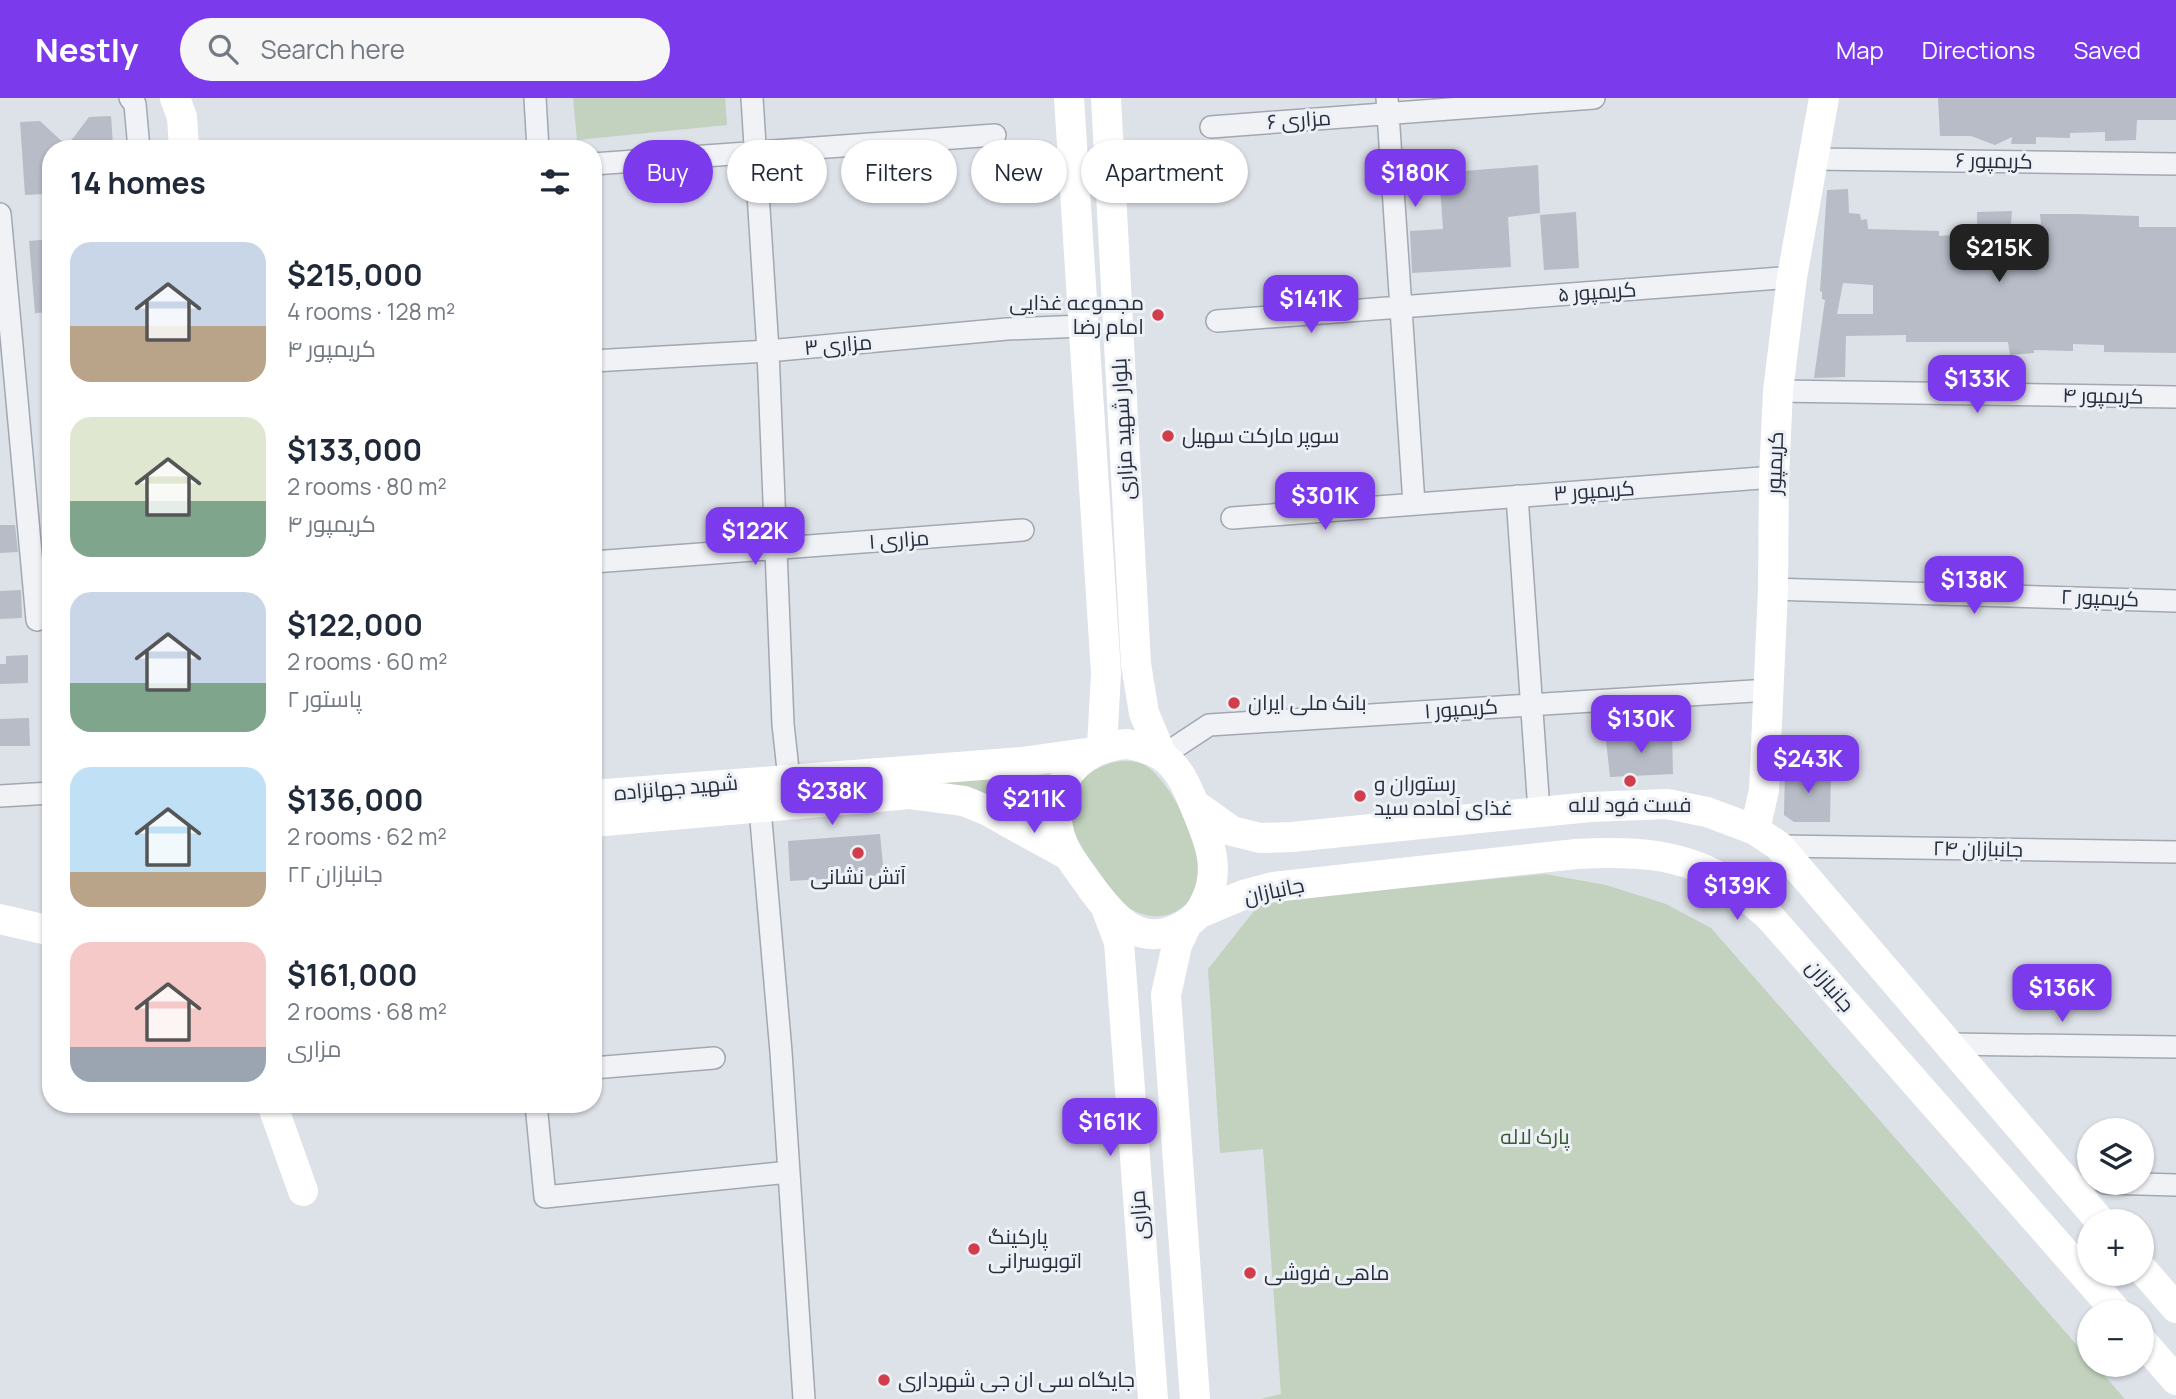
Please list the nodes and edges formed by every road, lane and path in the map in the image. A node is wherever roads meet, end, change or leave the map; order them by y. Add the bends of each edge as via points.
1 (130, 98) edge
2 (175, 98) edge
3 (535, 98) edge
4 (752, 98) edge
5 (1069, 98) edge
6 (1106, 98) edge
7 (1594, 98) edge
8 (1824, 98) edge
9 (1387, 106) edge
10 (1211, 127) dead end
11 (995, 135) dead end
12 (138, 140) edge
13 (183, 140) edge
14 (537, 140) edge
15 (755, 140) edge
16 (827, 147) edge
17 (727, 154) edge
18 (1813, 159) junction
19 (602, 163) edge
20 (2176, 164) edge
21 (759, 203) edge
22 (0, 214) edge
23 (1792, 277) junction
24 (1401, 307) junction
25 (1217, 321) dead end
26 (1083, 326) junction
27 (768, 351) junction
28 (602, 360) edge
29 (1778, 391) junction
30 (2176, 397) edge
31 (1774, 477) junction
32 (1517, 496) junction
33 (1414, 504) junction
34 (1232, 518) dead end
35 (1023, 530) dead end
36 (775, 549) junction
37 (602, 561) edge
38 (41, 564) edge
39 (1773, 589) junction
40 (2176, 601) edge
41 (37, 620) dead end
42 (1769, 690) junction
43 (1532, 705) junction
44 (1098, 749) junction
45 (1162, 756) junction
46 (790, 792) junction
47 (42, 794) edge
48 (602, 795) edge
49 (0, 796) edge
50 (1194, 804) junction
51 (760, 809) junction
52 (1539, 811) junction
53 (602, 821) edge
54 (1767, 838) junction
55 (2176, 852) edge
56 (1069, 856) junction
57 (1106, 907) junction
58 (0, 919) edge
59 (1193, 919) junction
60 (42, 929) edge
61 (0, 939) edge
62 (42, 947) edge
63 (1948, 1044) junction
64 (2176, 1046) edge
65 (714, 1058) dead end
66 (602, 1067) edge
67 (275, 1113) edge
68 (537, 1113) edge
69 (789, 1172) junction
70 (2077, 1181) edge
71 (2154, 1184) edge
72 (2176, 1185) edge
73 (303, 1191) dead end
74 (2154, 1283) edge
75 (2106, 1300) edge
76 (2176, 1308) edge
77 (2154, 1355) edge
78 (2176, 1380) edge
79 (804, 1399) edge
80 (1153, 1399) edge
81 (1195, 1399) edge

1 - 12 street via 135,104
2 - 13 main road
3 - 14 street
4 - 15 street
5 - 26 main road, بلوار شهید مزاری
6 - 45 main road, بلوار شهید مزاری via 1136,664 1144,713
7 - 9 street, مزاری ۶
8 - 18 main road, کریمپور
9 - 10 street, مزاری ۶
9 - 24 street
11 - 16 street
17 - 19 street
18 - 20 street, کریمپور ۶
18 - 23 main road, کریمپور
21 - 27 street
22 - 38 street
23 - 24 street, کریمپور ۵
23 - 29 main road, کریمپور
24 - 25 street, کریمپور ۵
24 - 33 street
26 - 27 street, مزاری ۳
26 - 44 main road, بلوار شهید مزاری via 1106,673
27 - 28 street, مزاری ۳
27 - 36 street
29 - 30 street, کریمپور ۴
29 - 31 main road, کریمپور
31 - 32 street, کریمپور ۳
31 - 39 main road, کریمپور
32 - 33 street, کریمپور ۳
32 - 43 street
33 - 34 street, کریمپور ۳
35 - 36 street, مزاری ۱
36 - 37 street, مزاری ۱
36 - 46 street
38 - 41 street
39 - 40 street, کریمپور ۲
39 - 42 main road, کریمپور
42 - 43 street, کریمپور ۱
42 - 54 main road, کریمپور via 1764,790
43 - 45 street, کریمپور ۱ via 1209,725
43 - 52 street
44 - 45 main road via 1127,744
44 - 46 main road, شهید جهانزاده
44 - 56 main road via 1064,779 1058,798 1060,835
45 - 50 main road via 1185,782
46 - 48 main road, شهید جهانزاده
46 - 51 main road, شهید جهانزاده
46 - 56 main road, شهید جهانزاده via 911,794 964,801
47 - 49 street
50 - 52 main road via 1232,831 1261,838
50 - 59 main road via 1212,848 1214,871 1212,887
51 - 53 main road, شهید جهانزاده
51 - 69 street
52 - 54 main road via 1667,804 1707,812
54 - 55 street, جانبازان ۲۴
54 - 63 main road
56 - 57 main road
57 - 59 main road via 1131,929 1150,934 1173,930
57 - 80 main road, مزاری via 1119,942
58 - 60 main road
59 - 75 main road, جانبازان via 1243,895 1273,887 1576,854 1658,855 1697,866 1731,884 1768,915
59 - 81 main road via 1177,945 1166,995
61 - 62 main road
63 - 64 street
63 - 70 main road
65 - 66 street
67 - 73 main road
68 - 69 street via 545,1197
69 - 79 street
71 - 72 street
74 - 76 main road
77 - 78 main road

